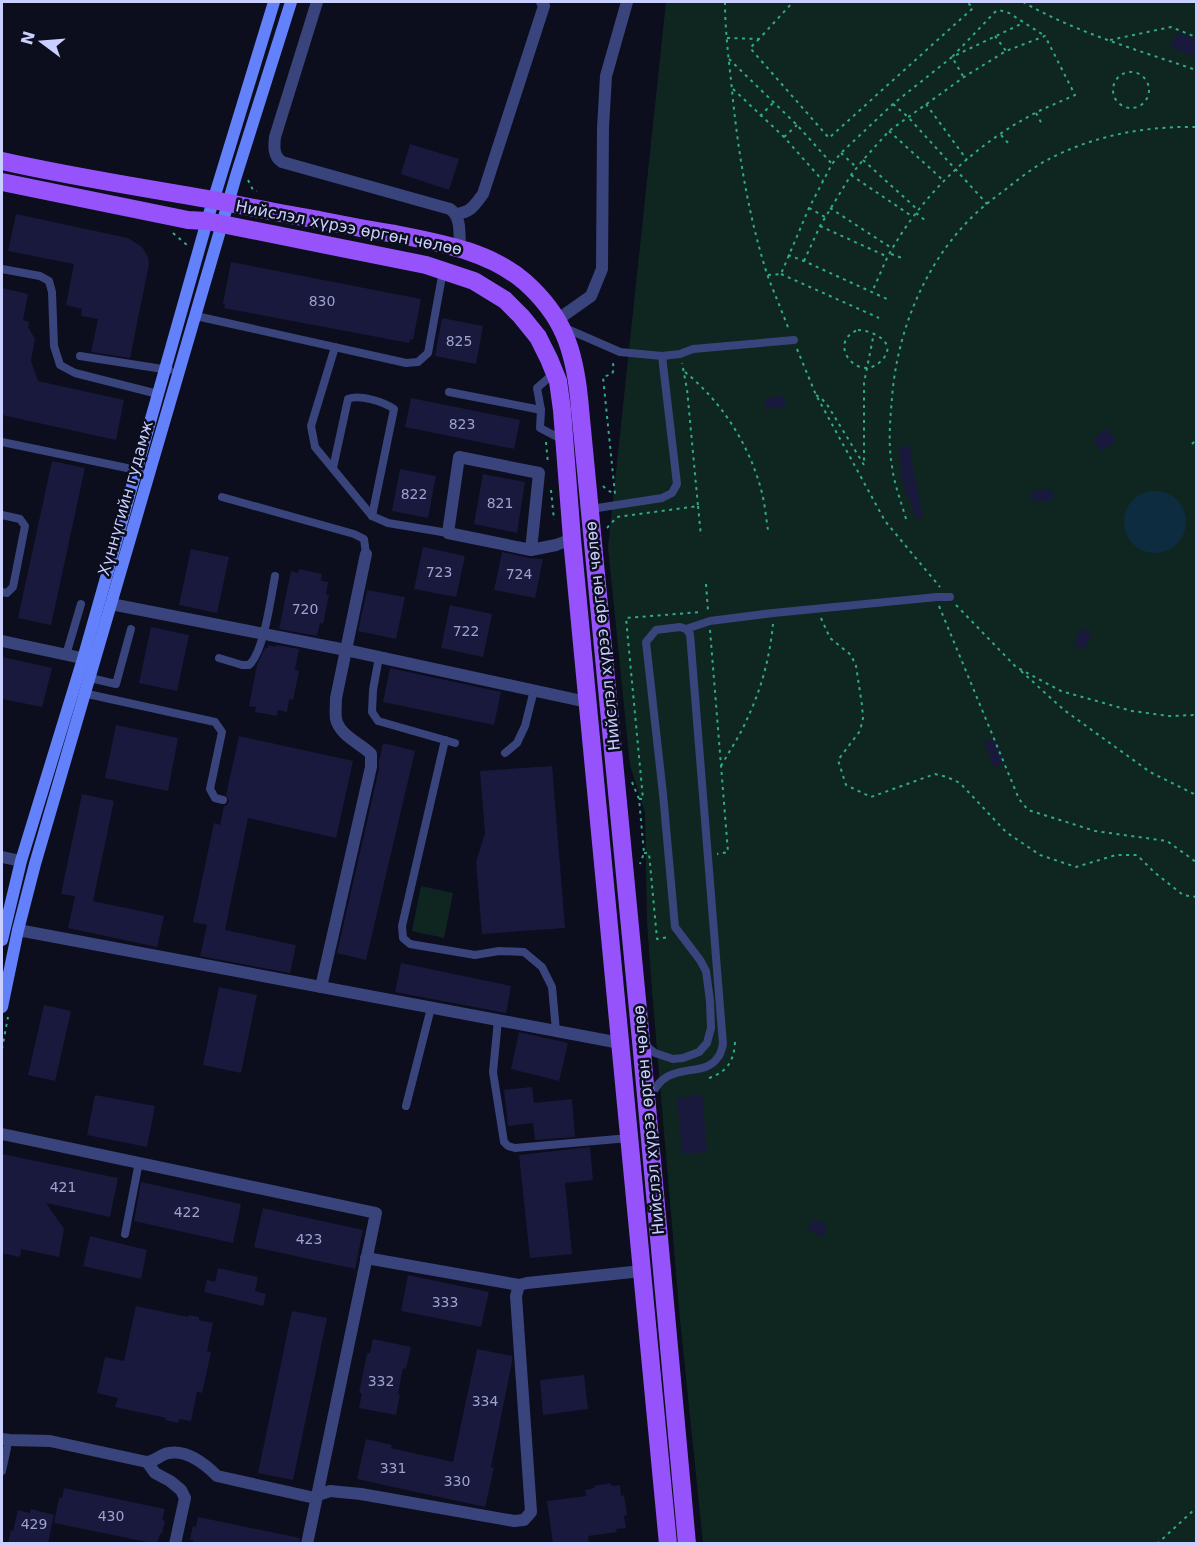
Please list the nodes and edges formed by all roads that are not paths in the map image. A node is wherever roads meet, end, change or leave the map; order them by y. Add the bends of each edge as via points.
1 (274, 2) edge
2 (291, 2) edge
3 (316, 2) edge
4 (542, 2) edge
5 (627, 2) edge
6 (2, 161) edge
7 (2, 182) edge
8 (222, 202) junction
9 (456, 214) junction
10 (215, 223) junction
11 (460, 249) junction
12 (2, 269) edge
13 (443, 271) junction
14 (196, 316) junction
15 (559, 323) junction
16 (794, 340) road end
17 (335, 347) junction
18 (80, 356) dead end
19 (662, 356) junction
20 (165, 369) junction
21 (179, 372) junction
22 (555, 373) junction
23 (449, 392) dead end
24 (158, 394) junction
25 (541, 410) junction
26 (564, 440) junction
27 (2, 442) edge
28 (333, 468) junction
29 (136, 470) junction
30 (150, 474) junction
31 (222, 497) dead end
32 (590, 509) junction
33 (2, 515) edge
34 (372, 516) junction
35 (448, 533) junction
36 (564, 542) junction
37 (531, 550) junction
38 (366, 554) joint
39 (275, 576) dead end
40 (2, 592) edge
41 (950, 597) road end
42 (81, 604) dead end
43 (111, 604) junction
44 (131, 629) dead end
45 (686, 629) junction
46 (263, 634) junction
47 (2, 641) edge
48 (346, 650) junction
49 (66, 655) junction
50 (380, 657) junction
51 (219, 658) dead end
52 (89, 660) junction
53 (90, 678) junction
54 (534, 690) junction
55 (79, 692) junction
56 (587, 702) junction
57 (610, 720) junction
58 (589, 722) junction
59 (445, 740) junction
60 (455, 743) dead end
61 (505, 753) dead end
62 (223, 800) dead end
63 (2, 857) edge
64 (21, 861) junction
65 (18, 930) junction
66 (2, 940) edge
67 (321, 987) junction
68 (2, 1007) edge
69 (431, 1008) junction
70 (498, 1020) junction
71 (556, 1031) junction
72 (641, 1041) junction
73 (620, 1044) junction
74 (406, 1106) dead end
75 (647, 1107) junction
76 (2, 1134) edge
77 (629, 1138) junction
78 (139, 1162) junction
79 (124, 1234) dead end
80 (659, 1240) junction
81 (639, 1242) junction
82 (366, 1258) junction
83 (642, 1271) junction
84 (519, 1285) junction
85 (3, 1445) edge
86 (147, 1462) junction
87 (2, 1471) edge
88 (315, 1497) junction
89 (175, 1544) edge
90 (307, 1544) edge
91 (668, 1544) edge
92 (687, 1544) edge

1 - 8 main road, Хүннүгийн гудамж
2 - 8 main road, Хүннүгийн гудамж via 236,176
3 - 9 street via 275,137 277,157 282,162 447,208
4 - 9 street via 483,194 472,209
5 - 15 street via 606,76 603,269 591,296
6 - 8 main road, Нийслэл хүрээ өргөн чөлөө
7 - 10 main road, Нийслэл хүрээ өргөн чөлөө
8 - 10 main road, Хүннүгийн гудамж
8 - 11 main road, Нийслэл хүрээ өргөн чөлөө
9 - 11 street
10 - 13 main road, Нийслэл хүрээ өргөн чөлөө
10 - 14 main road, Хүннүгийн гудамж
10 - 20 main road, Хүннүгийн гудамж
11 - 15 main road, Нийслэл хүрээ өргөн чөлөө via 501,266 524,281
12 - 24 lane via 49,281 54,346 60,365 75,374
13 - 17 lane via 428,353 418,362 406,363
13 - 22 main road, Нийслэл хүрээ өргөн чөлөө via 474,281 505,300 538,337
14 - 17 lane
14 - 21 main road, Хүннүгийн гудамж
15 - 19 lane via 620,352
15 - 32 main road, Нийслэл хүрээ өргөн чөлөө via 576,368
16 - 19 lane via 693,349
17 - 28 lane via 311,426 315,447
18 - 20 lane
19 - 32 lane via 677,484 672,493 662,498
20 - 21 lane
20 - 24 main road, Хүннүгийн гудамж
21 - 30 main road, Хүннүгийн гудамж
22 - 25 lane via 537,388
22 - 26 main road, Нийслэл хүрээ өргөн чөлөө
23 - 25 lane
24 - 29 main road, Хүннүгийн гудамж
25 - 26 lane via 540,428
26 - 36 main road, Нийслэл хүрээ өргөн чөлөө
27 - 29 lane
28 - 34 lane
28 - 34 lane via 348,399 355,396 386,403 394,409
29 - 30 lane
29 - 52 main road, Хүннүгийн гудамж
30 - 43 main road, Хүннүгийн гудамж
31 - 38 lane via 354,534 364,538
32 - 57 main road, Нийслэл хүрээ өргөн чөлөө
33 - 40 lane via 20,519 25,526 13,587
34 - 35 lane via 388,523
35 - 37 street
35 - 37 street via 459,457 539,473
36 - 37 street
36 - 56 main road, Нийслэл хүрээ өргөн чөлөө
38 - 48 street
39 - 46 lane
41 - 45 lane via 710,621
42 - 49 lane
43 - 46 street
43 - 52 main road, Хүннүгийн гудамж
44 - 53 lane via 116,684
45 - 72 lane via 656,630 646,642 675,927 706,971 711,1028 699,1052 684,1058 656,1053
45 - 75 lane via 690,634 723,1044 718,1058 705,1068 682,1070 667,1077 654,1088
46 - 48 street
46 - 51 lane via 255,660 249,665
47 - 49 street
48 - 50 street
48 - 67 street via 336,698 336,719 345,734 371,754 371,767
49 - 52 street
50 - 54 street
50 - 59 lane via 372,712 378,721
52 - 53 main road, Хүннүгийн гудамж
52 - 55 main road, Хүннүгийн гудамж
53 - 55 main road, Хүннүгийн гудамж
54 - 56 street
54 - 61 lane via 525,726 517,743
55 - 62 lane via 215,722 222,732 210,789 214,798
55 - 64 main road, Хүннүгийн гудамж
55 - 65 main road, Хүннүгийн гудамж
56 - 58 main road, Нийслэл хүрээ өргөн чөлөө
57 - 58 main road
57 - 72 main road, Нийслэл хүрээ өргөн чөлөө
58 - 73 main road, Нийслэл хүрээ өргөн чөлөө
59 - 60 lane
59 - 71 lane via 402,926 403,938 410,944 475,955 524,952 542,967 552,987
63 - 64 street
64 - 66 main road, Хүннүгийн гудамж
65 - 67 street
65 - 68 main road, Хүннүгийн гудамж
67 - 69 street
69 - 70 street
69 - 74 lane
70 - 71 street
70 - 77 lane via 493,1072 504,1142 508,1146
71 - 73 street
72 - 75 main road, Нийслэл хүрээ өргөн чөлөө
73 - 77 main road, Нийслэл хүрээ өргөн чөлөө
75 - 80 main road, Нийслэл хүрээ өргөн чөлөө
76 - 78 street
77 - 81 main road, Нийслэл хүрээ өргөн чөлөө
78 - 79 lane
78 - 82 street via 376,1212
80 - 81 main road
80 - 92 main road, Нийслэл хүрээ өргөн чөлөө
81 - 83 main road, Нийслэл хүрээ өргөн чөлөө
82 - 84 street
82 - 88 street
83 - 84 street
83 - 91 main road, Нийслэл хүрээ өргөн чөлөө
84 - 88 street via 516,1296 531,1512 524,1520 361,1494 330,1491
85 - 86 street via 9,1440 50,1442
85 - 87 lane
86 - 88 street via 171,1452 206,1466 217,1476
86 - 89 street via 154,1473 170,1481 185,1498
88 - 90 street

